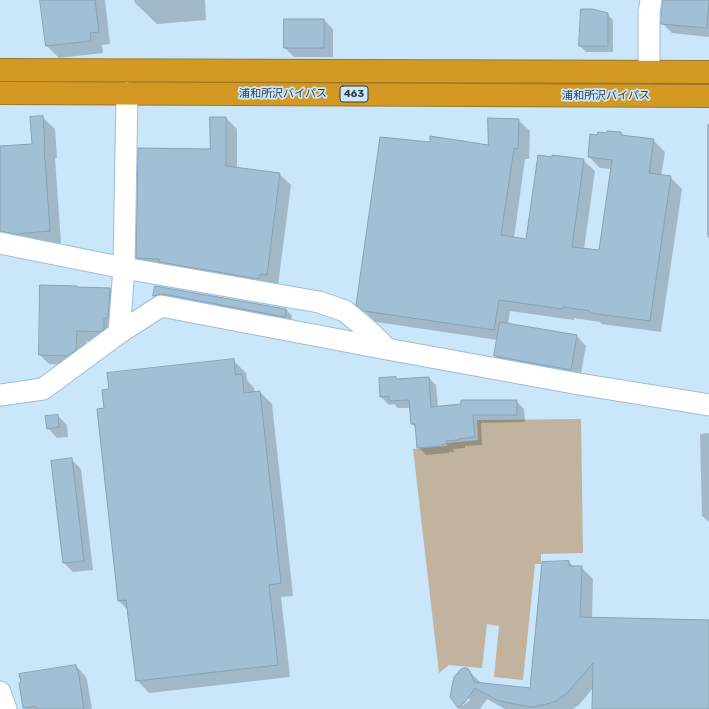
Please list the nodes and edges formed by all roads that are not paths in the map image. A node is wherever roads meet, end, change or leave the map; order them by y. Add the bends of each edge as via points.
1 (651, 0) edge
2 (0, 70) edge
3 (649, 72) junction
4 (709, 72) edge
5 (0, 93) edge
6 (127, 93) junction
7 (709, 96) edge
8 (0, 243) edge
9 (124, 268) junction
10 (119, 333) junction
11 (386, 349) junction
12 (0, 395) edge
13 (709, 406) edge
14 (0, 692) edge
15 (6, 709) edge

1 - 3 street
2 - 3 highway, 463
3 - 4 highway, 463
5 - 6 highway, 浦和所沢バイパス / 463
6 - 7 highway, 浦和所沢バイパス / 463
6 - 9 street
8 - 9 street
9 - 10 street
9 - 11 street via 318,302 345,311
10 - 11 street via 161,306
10 - 12 street via 43,389
11 - 13 street
14 - 15 street

